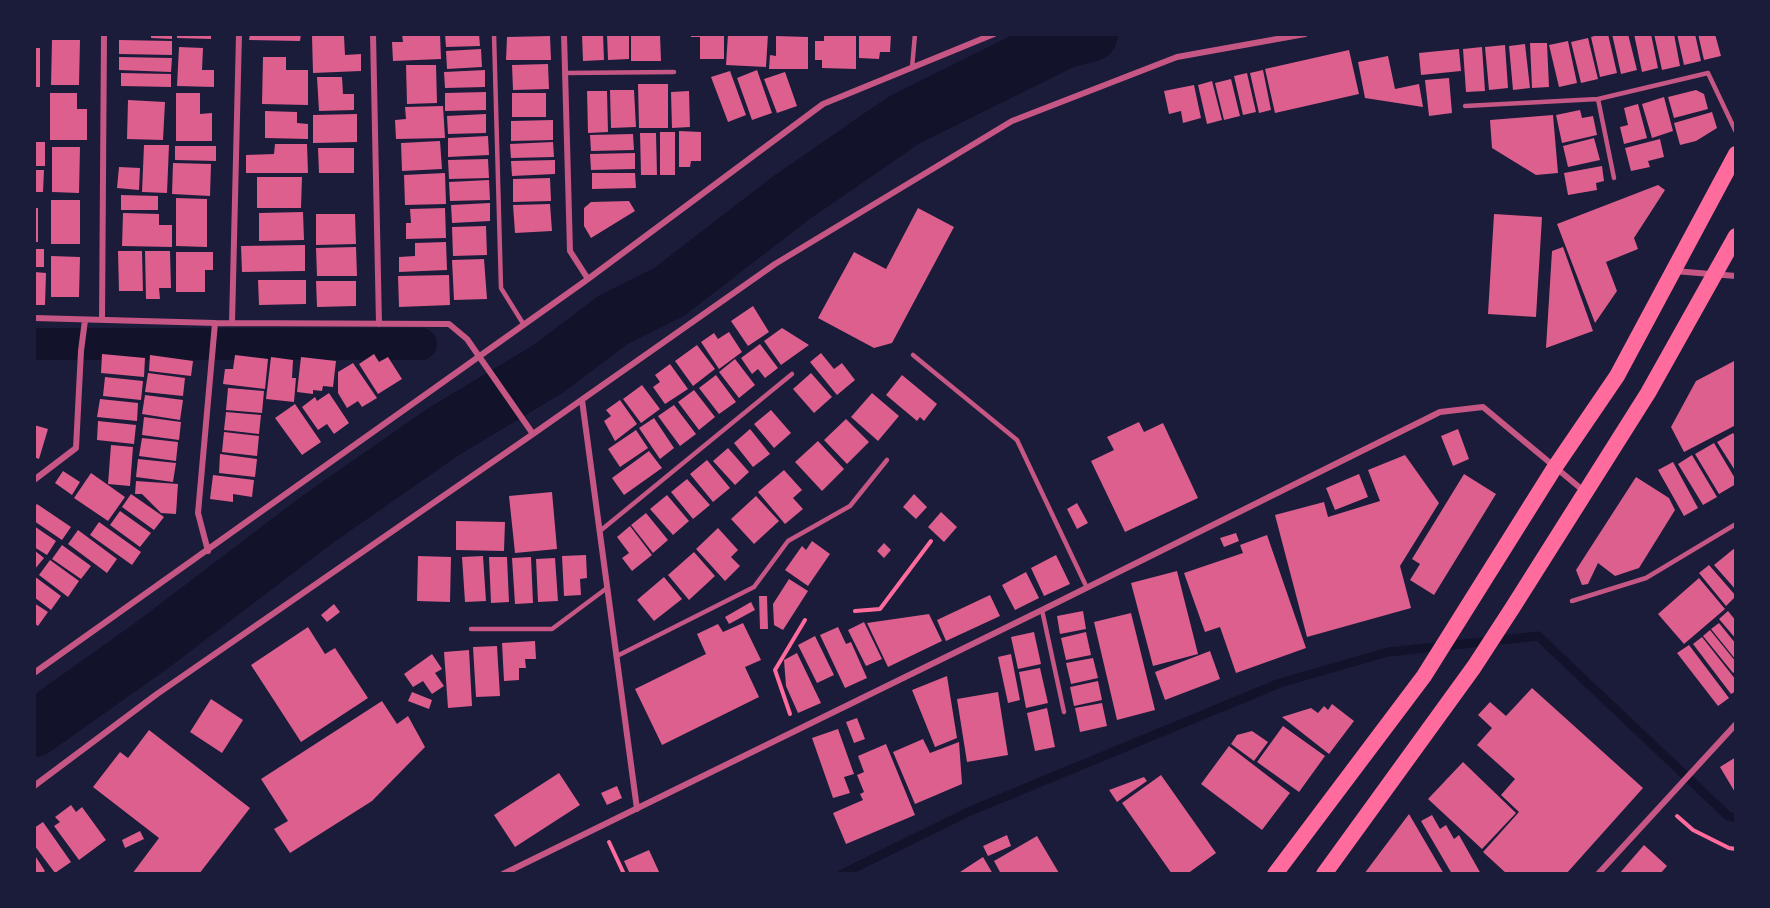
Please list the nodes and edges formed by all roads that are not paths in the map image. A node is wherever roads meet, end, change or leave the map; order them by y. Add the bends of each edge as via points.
1 (104, 34) edge
2 (239, 34) edge
3 (373, 34) edge
4 (494, 34) edge
5 (564, 34) edge
6 (915, 34) edge
7 (994, 34) edge
8 (1305, 34) edge
9 (912, 68) junction
10 (674, 72) dead end
11 (565, 73) junction
12 (1598, 99) junction
13 (1465, 106) dead end
14 (1736, 132) edge
15 (1736, 154) edge
16 (1614, 178) dead end
17 (1736, 236) edge
18 (1674, 271) junction
19 (1714, 275) junction
20 (1736, 276) edge
21 (588, 279) junction
22 (34, 318) edge
23 (86, 320) junction
24 (102, 320) junction
25 (215, 323) junction
26 (232, 323) junction
27 (379, 324) junction
28 (524, 325) junction
29 (913, 355) dead end
30 (482, 359) junction
31 (792, 374) dead end
32 (582, 400) junction
33 (533, 435) junction
34 (887, 460) dead end
35 (1555, 467) junction
36 (34, 480) edge
37 (1585, 492) junction
38 (1736, 524) edge
39 (600, 531) junction
40 (208, 551) junction
41 (608, 588) junction
42 (1087, 588) junction
43 (1572, 601) dead end
44 (1041, 610) junction
45 (471, 629) dead end
46 (617, 656) junction
47 (34, 673) edge
48 (1064, 712) dead end
49 (1736, 724) edge
50 (34, 786) edge
51 (637, 809) junction
52 (503, 873) edge
53 (1275, 873) edge
54 (1324, 873) edge
55 (1598, 873) edge

1 - 24 street
2 - 26 street
3 - 27 street
4 - 28 lane via 501,288
5 - 11 street
6 - 9 lane
7 - 9 street
8 - 32 street via 1177,57 1012,121 775,264
9 - 21 street via 824,104
10 - 11 lane
11 - 21 street via 570,251
12 - 13 lane
12 - 14 lane via 1708,74
12 - 16 lane
15 - 18 highway
17 - 19 highway
18 - 19 street
18 - 35 highway via 1617,376
19 - 20 street
19 - 37 highway via 1648,393
21 - 28 street
22 - 23 street
23 - 24 street
23 - 36 street via 76,448
24 - 25 street
25 - 26 street
25 - 40 street via 198,513
26 - 27 street
27 - 30 street via 449,324
28 - 30 street
29 - 42 lane via 1017,440
30 - 33 street
30 - 40 street
31 - 39 lane
32 - 33 street
32 - 39 street
33 - 50 street via 157,694
34 - 46 lane via 850,506 788,541 754,587
35 - 37 street
35 - 42 street via 1483,406 1440,412
35 - 53 highway via 1424,676
37 - 54 highway via 1474,667
38 - 43 lane via 1646,578
39 - 41 street
40 - 47 street
41 - 45 lane via 552,629
41 - 46 street
42 - 44 street
44 - 48 lane
44 - 51 street
46 - 51 street
49 - 55 street
51 - 52 street

